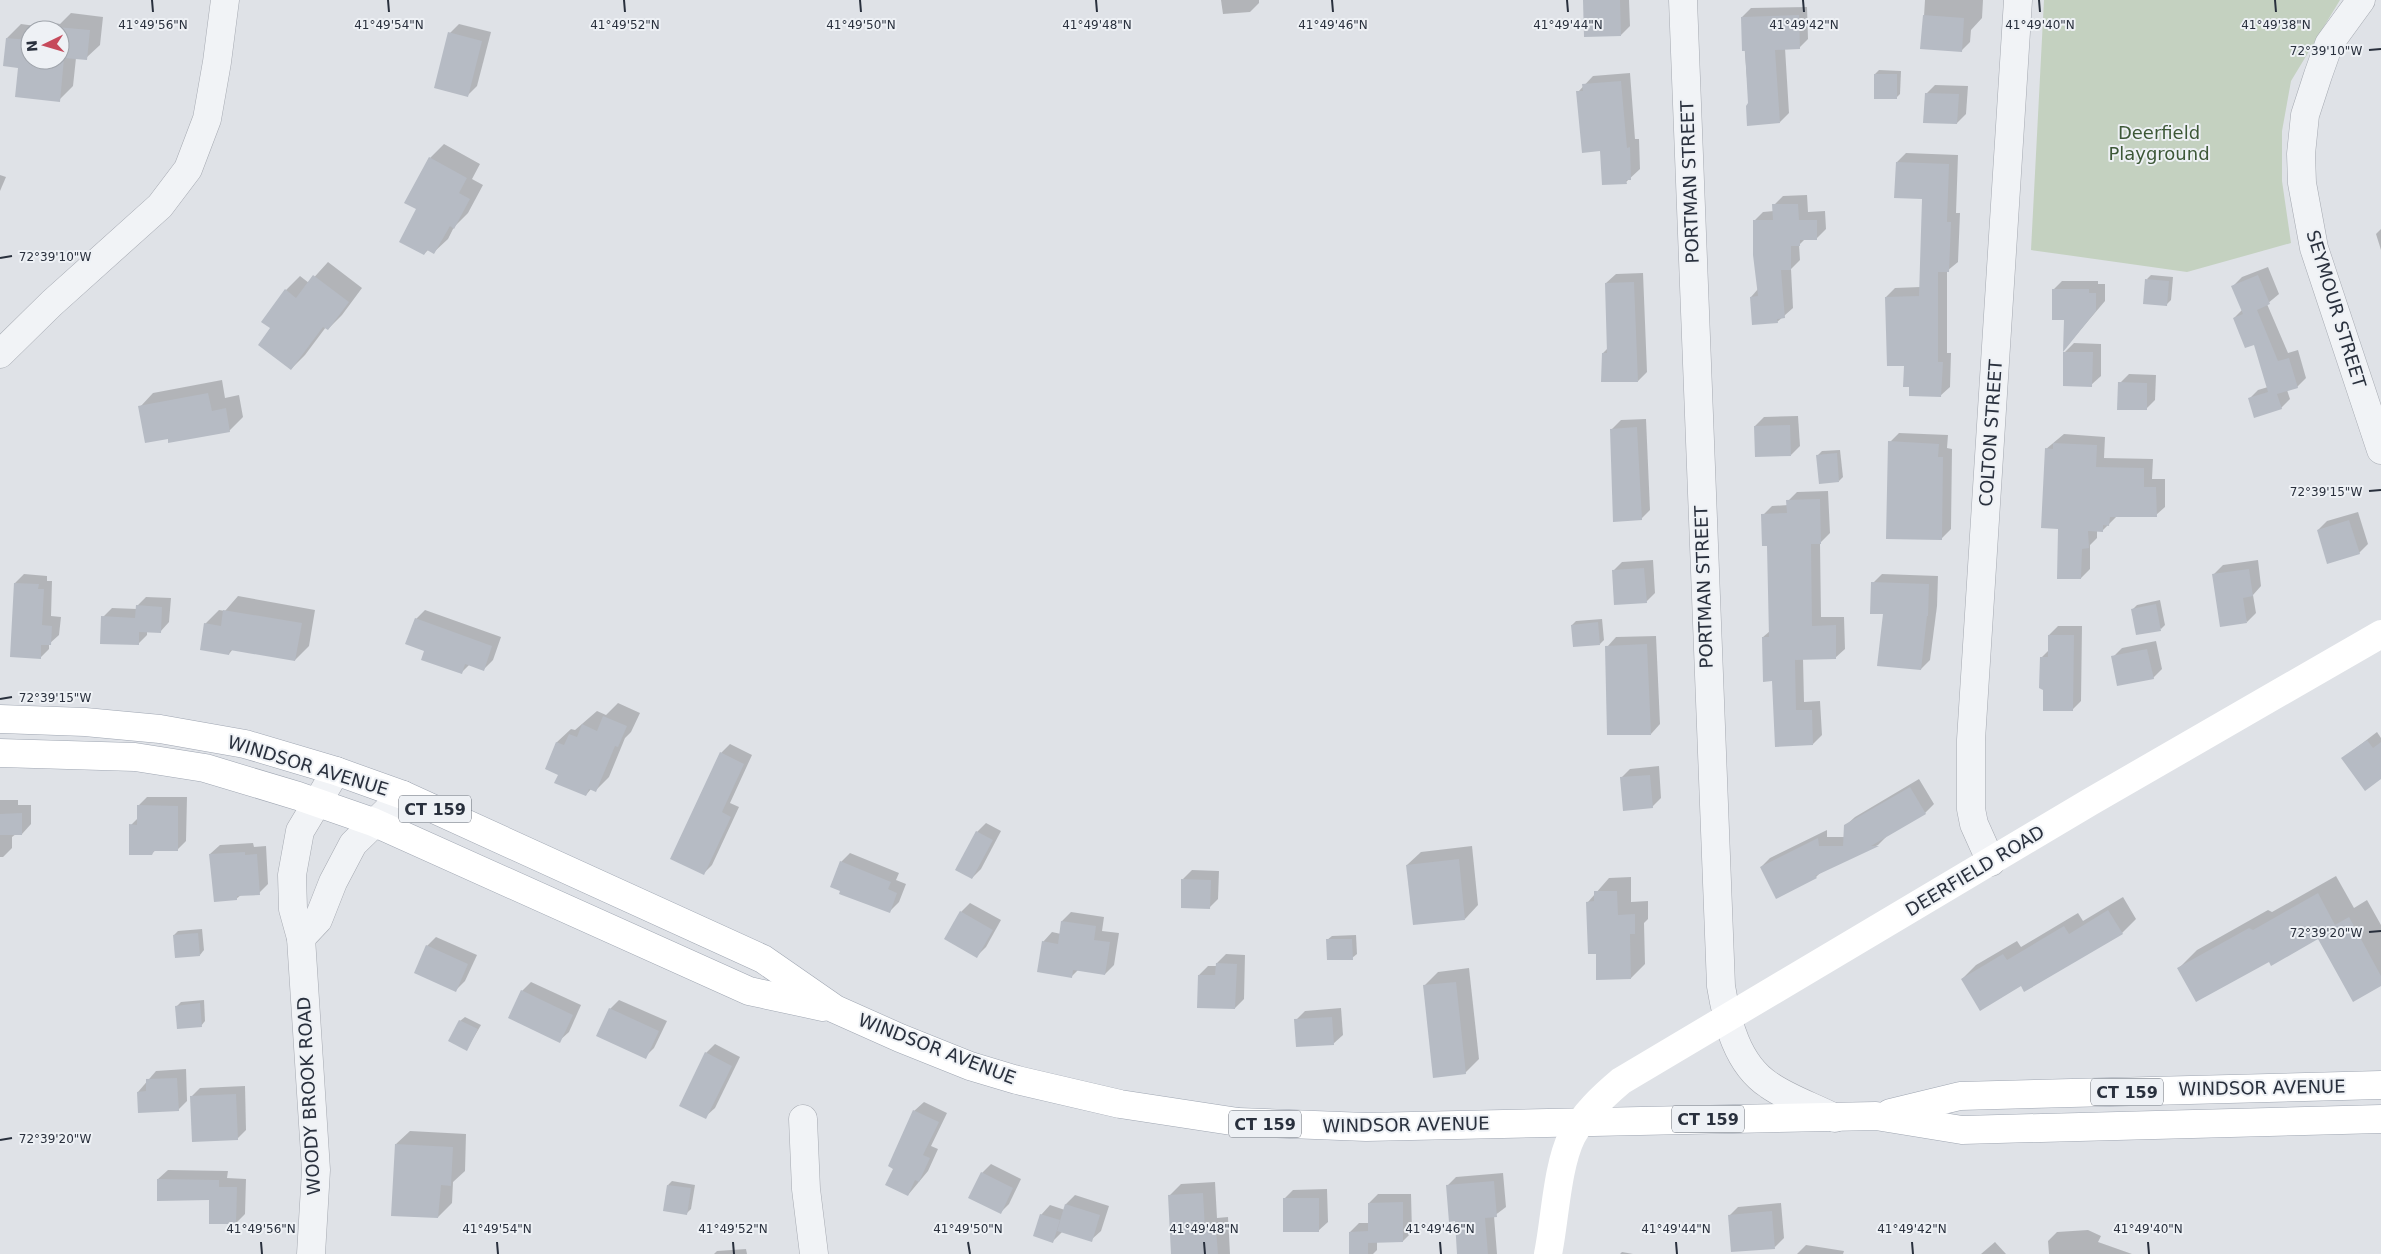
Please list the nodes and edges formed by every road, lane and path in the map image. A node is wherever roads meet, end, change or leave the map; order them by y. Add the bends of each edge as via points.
1 (225, 0) edge
2 (1683, 0) edge
3 (2018, 0) edge
4 (2361, 0) edge
5 (0, 354) edge
6 (2381, 450) edge
7 (2381, 634) edge
8 (0, 719) edge
9 (0, 753) edge
10 (336, 771) junction
11 (403, 795) junction
12 (318, 803) junction
13 (373, 822) junction
14 (1991, 862) junction
15 (301, 938) junction
16 (834, 1009) junction
17 (1727, 1018) junction
18 (2381, 1085) edge
19 (1876, 1116) junction
20 (1835, 1118) junction
21 (802, 1119) dead end
22 (2381, 1120) edge
23 (1581, 1122) junction
24 (311, 1254) edge
25 (814, 1254) edge
26 (1548, 1254) edge

1 - 5 street via 207,119 188,169 160,206
2 - 17 street, PORTMAN STREET via 1718,957
3 - 14 street, COLTON STREET via 1970,758 1970,809
4 - 6 street, SEYMOUR STREET via 2330,44 2305,115 2302,183 2314,248
7 - 14 main road, DEERFIELD ROAD
8 - 10 main road, WINDSOR AVENUE / CT 159 via 160,729 244,744
9 - 12 main road, WINDSOR AVENUE / CT 159 via 144,758 205,768
10 - 11 main road, WINDSOR AVENUE / CT 159
10 - 12 street, WOODY BROOK ROAD
11 - 13 street
11 - 16 main road, WINDSOR AVENUE / CT 159 via 763,959
12 - 13 main road, WINDSOR AVENUE / CT 159
12 - 15 street, WOODY BROOK ROAD via 300,831 292,875 293,909
13 - 15 street via 353,844 318,920
13 - 16 main road, WINDSOR AVENUE / CT 159 via 749,991
14 - 17 main road, DEERFIELD ROAD
15 - 24 street, WOODY BROOK ROAD via 316,1170
16 - 23 main road, WINDSOR AVENUE / CT 159 via 930,1050 1017,1080 1184,1115 1307,1126
17 - 20 street, PORTMAN STREET via 1738,1046 1757,1075 1774,1088
17 - 23 main road, DEERFIELD ROAD via 1621,1081 1594,1105
18 - 19 main road, WINDSOR AVENUE / CT 159 via 1960,1096
19 - 20 main road, WINDSOR AVENUE / CT 159
19 - 22 main road, WINDSOR AVENUE / CT 159 via 1962,1130
20 - 23 main road, WINDSOR AVENUE / CT 159
21 - 25 street
23 - 26 main road, DEERFIELD ROAD via 1571,1138 1563,1162

